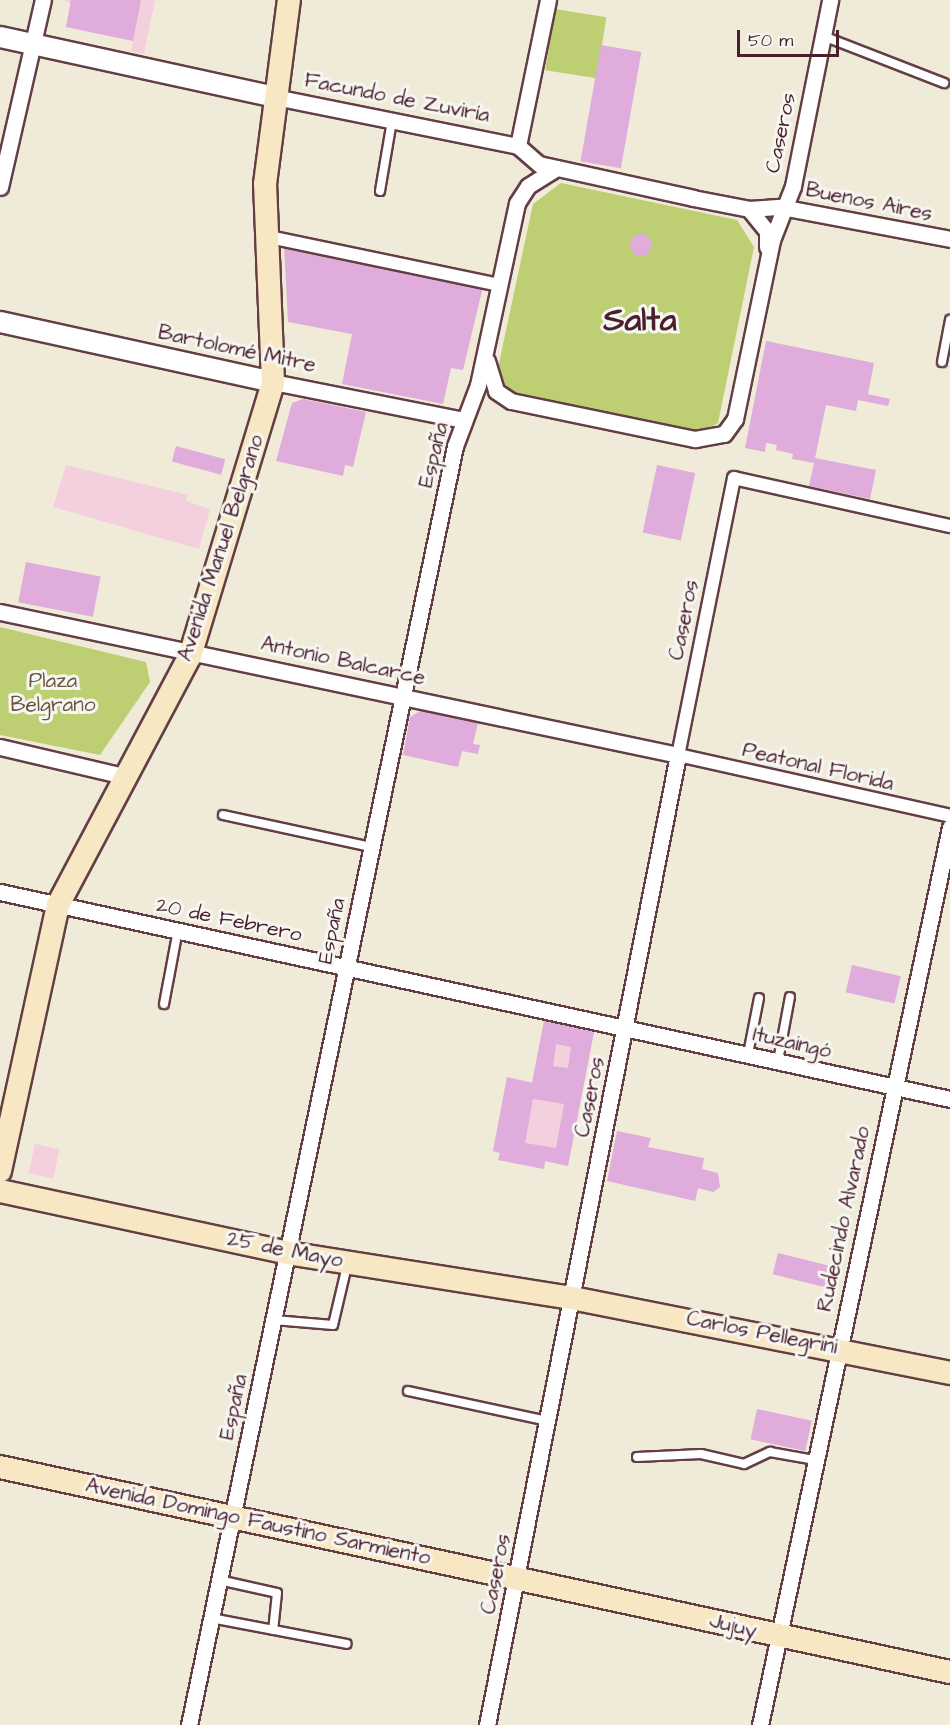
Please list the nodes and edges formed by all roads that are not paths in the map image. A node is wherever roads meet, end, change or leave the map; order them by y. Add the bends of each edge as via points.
1 (44, 0) edge
2 (289, 0) edge
3 (548, 0) edge
4 (830, 0) edge
5 (823, 36) junction
6 (0, 37) edge
7 (33, 44) junction
8 (944, 83) dead end
9 (275, 97) junction
10 (392, 121) junction
11 (518, 147) junction
12 (557, 168) junction
13 (0, 187) edge
14 (380, 191) dead end
15 (781, 207) junction
16 (749, 209) junction
17 (265, 236) junction
18 (950, 239) edge
19 (767, 262) junction
20 (500, 285) junction
21 (950, 320) edge
22 (0, 322) edge
23 (486, 349) junction
24 (942, 362) dead end
25 (273, 382) junction
26 (464, 420) junction
27 (950, 526) edge
28 (0, 612) edge
29 (190, 656) junction
30 (404, 695) junction
31 (0, 747) edge
32 (678, 755) junction
33 (124, 776) junction
34 (223, 815) dead end
35 (950, 816) edge
36 (950, 827) edge
37 (371, 847) junction
38 (0, 892) edge
39 (58, 905) junction
40 (178, 930) junction
41 (346, 966) junction
42 (790, 997) dead end
43 (759, 998) dead end
44 (164, 1004) dead end
45 (626, 1027) junction
46 (748, 1054) junction
47 (778, 1061) junction
48 (893, 1087) junction
49 (950, 1099) edge
50 (0, 1172) edge
51 (0, 1191) edge
52 (288, 1252) junction
53 (348, 1262) junction
54 (572, 1298) junction
55 (274, 1320) junction
56 (839, 1347) junction
57 (950, 1373) edge
58 (408, 1391) dead end
59 (548, 1421) junction
60 (637, 1457) dead end
61 (815, 1460) junction
62 (0, 1467) edge
63 (232, 1517) junction
64 (516, 1578) junction
65 (218, 1580) junction
66 (211, 1618) junction
67 (273, 1630) junction
68 (778, 1636) junction
69 (346, 1644) dead end
70 (950, 1672) edge
71 (189, 1725) edge
72 (487, 1725) edge
73 (760, 1725) edge

1 - 7 street
2 - 9 main road, Avenida Manuel Belgrano
3 - 11 street
4 - 5 street, Caseros
5 - 8 lane
5 - 15 street, Caseros via 792,186
6 - 7 street, Facundo de Zuviría
7 - 9 street, Facundo de Zuviría
7 - 13 street
9 - 10 street, Facundo de Zuviría
9 - 17 main road, Avenida Manuel Belgrano
10 - 11 street, Facundo de Zuviría
10 - 14 lane
11 - 12 street, Facundo de Zuviría via 539,164
12 - 16 street, Facundo de Zuviría
12 - 20 street, España via 528,186 517,203
15 - 16 street, Facundo de Zuviría
15 - 18 street, Buenos Aires
15 - 19 street, Caseros
16 - 19 street via 766,231
17 - 20 street
17 - 25 main road, Avenida Manuel Belgrano
19 - 23 street, Caseros via 735,418 724,434 695,439 511,401 487,374
20 - 23 street, España
21 - 24 lane
22 - 25 street, Bartolomé Mitre
23 - 26 street, España
25 - 26 street, Bartolomé Mitre
25 - 29 main road, Avenida Manuel Belgrano
26 - 30 street, España
27 - 32 street, Caseros via 734,478
28 - 29 street, Antonio Balcarce
29 - 30 street, Antonio Balcarce via 214,654
29 - 33 main road, Avenida Manuel Belgrano
30 - 32 street, Antonio Balcarce
30 - 37 street, España
31 - 33 street
32 - 35 street, Peatonal Florida
32 - 45 street, Caseros
33 - 39 main road, Avenida Manuel Belgrano
34 - 37 lane
36 - 48 street, Rudecindo Alvarado
37 - 41 street, España
38 - 39 street, 20 de Febrero
39 - 40 street, 20 de Febrero
39 - 50 main road, Avenida Manuel Belgrano
40 - 41 street, 20 de Febrero
40 - 44 lane
41 - 45 street, 20 de Febrero
41 - 52 street, España
42 - 47 lane
43 - 46 lane
45 - 46 street, Ituzaingó
45 - 54 street, Caseros
46 - 47 street, Ituzaingó
47 - 48 street, Ituzaingó
48 - 49 street, Ituzaingó
48 - 56 street, Rudecindo Alvarado
51 - 52 main road, 25 de Mayo
52 - 53 main road, 25 de Mayo
52 - 55 street, España
53 - 54 main road, 25 de Mayo
53 - 55 lane via 333,1325
54 - 56 main road, Carlos Pellegrini
54 - 59 street, Caseros
55 - 63 street, España
56 - 57 main road, Carlos Pellegrini
56 - 61 street, Rudecindo Alvarado
58 - 59 lane
59 - 64 street, Caseros
60 - 61 lane via 701,1454 744,1464 770,1452
61 - 68 street, Rudecindo Alvarado
62 - 63 main road, Avenida Domingo Faustino Sarmiento
63 - 64 main road, Avenida Domingo Faustino Sarmiento
63 - 65 street, España
64 - 68 main road, Jujuy
64 - 72 street, Caseros
65 - 66 street, España
65 - 67 lane via 277,1593
66 - 67 lane
66 - 71 street, España
67 - 69 lane
68 - 70 main road, Jujuy
68 - 73 street, Rudecindo Alvarado

